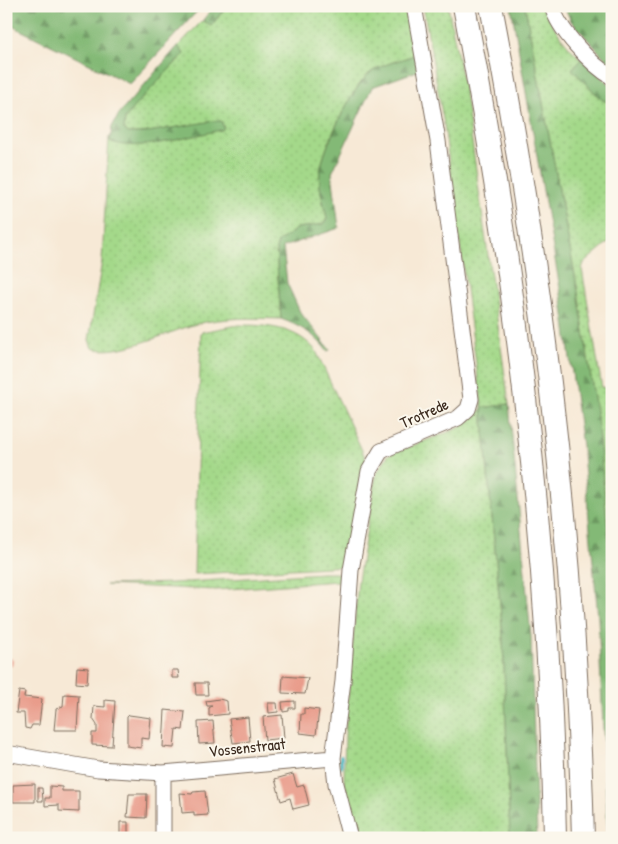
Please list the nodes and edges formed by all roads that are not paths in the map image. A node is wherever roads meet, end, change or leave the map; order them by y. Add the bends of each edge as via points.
1 (414, 6) edge
2 (464, 6) edge
3 (491, 6) edge
4 (552, 6) edge
5 (612, 77) edge
6 (6, 753) edge
7 (333, 758) junction
8 (163, 773) junction
9 (163, 838) edge
10 (350, 838) edge
11 (556, 838) edge
12 (583, 838) edge

1 - 7 street, Trotrede via 438,141 471,399 468,410 458,418 381,450 369,471 351,570 343,682
2 - 11 highway via 511,282 526,406 550,686
3 - 12 highway via 537,273 550,377 572,618
4 - 5 street via 572,40
6 - 8 street, Vossenstraat via 98,769
7 - 8 street, Vossenstraat
7 - 10 street, Trotrede
8 - 9 street

